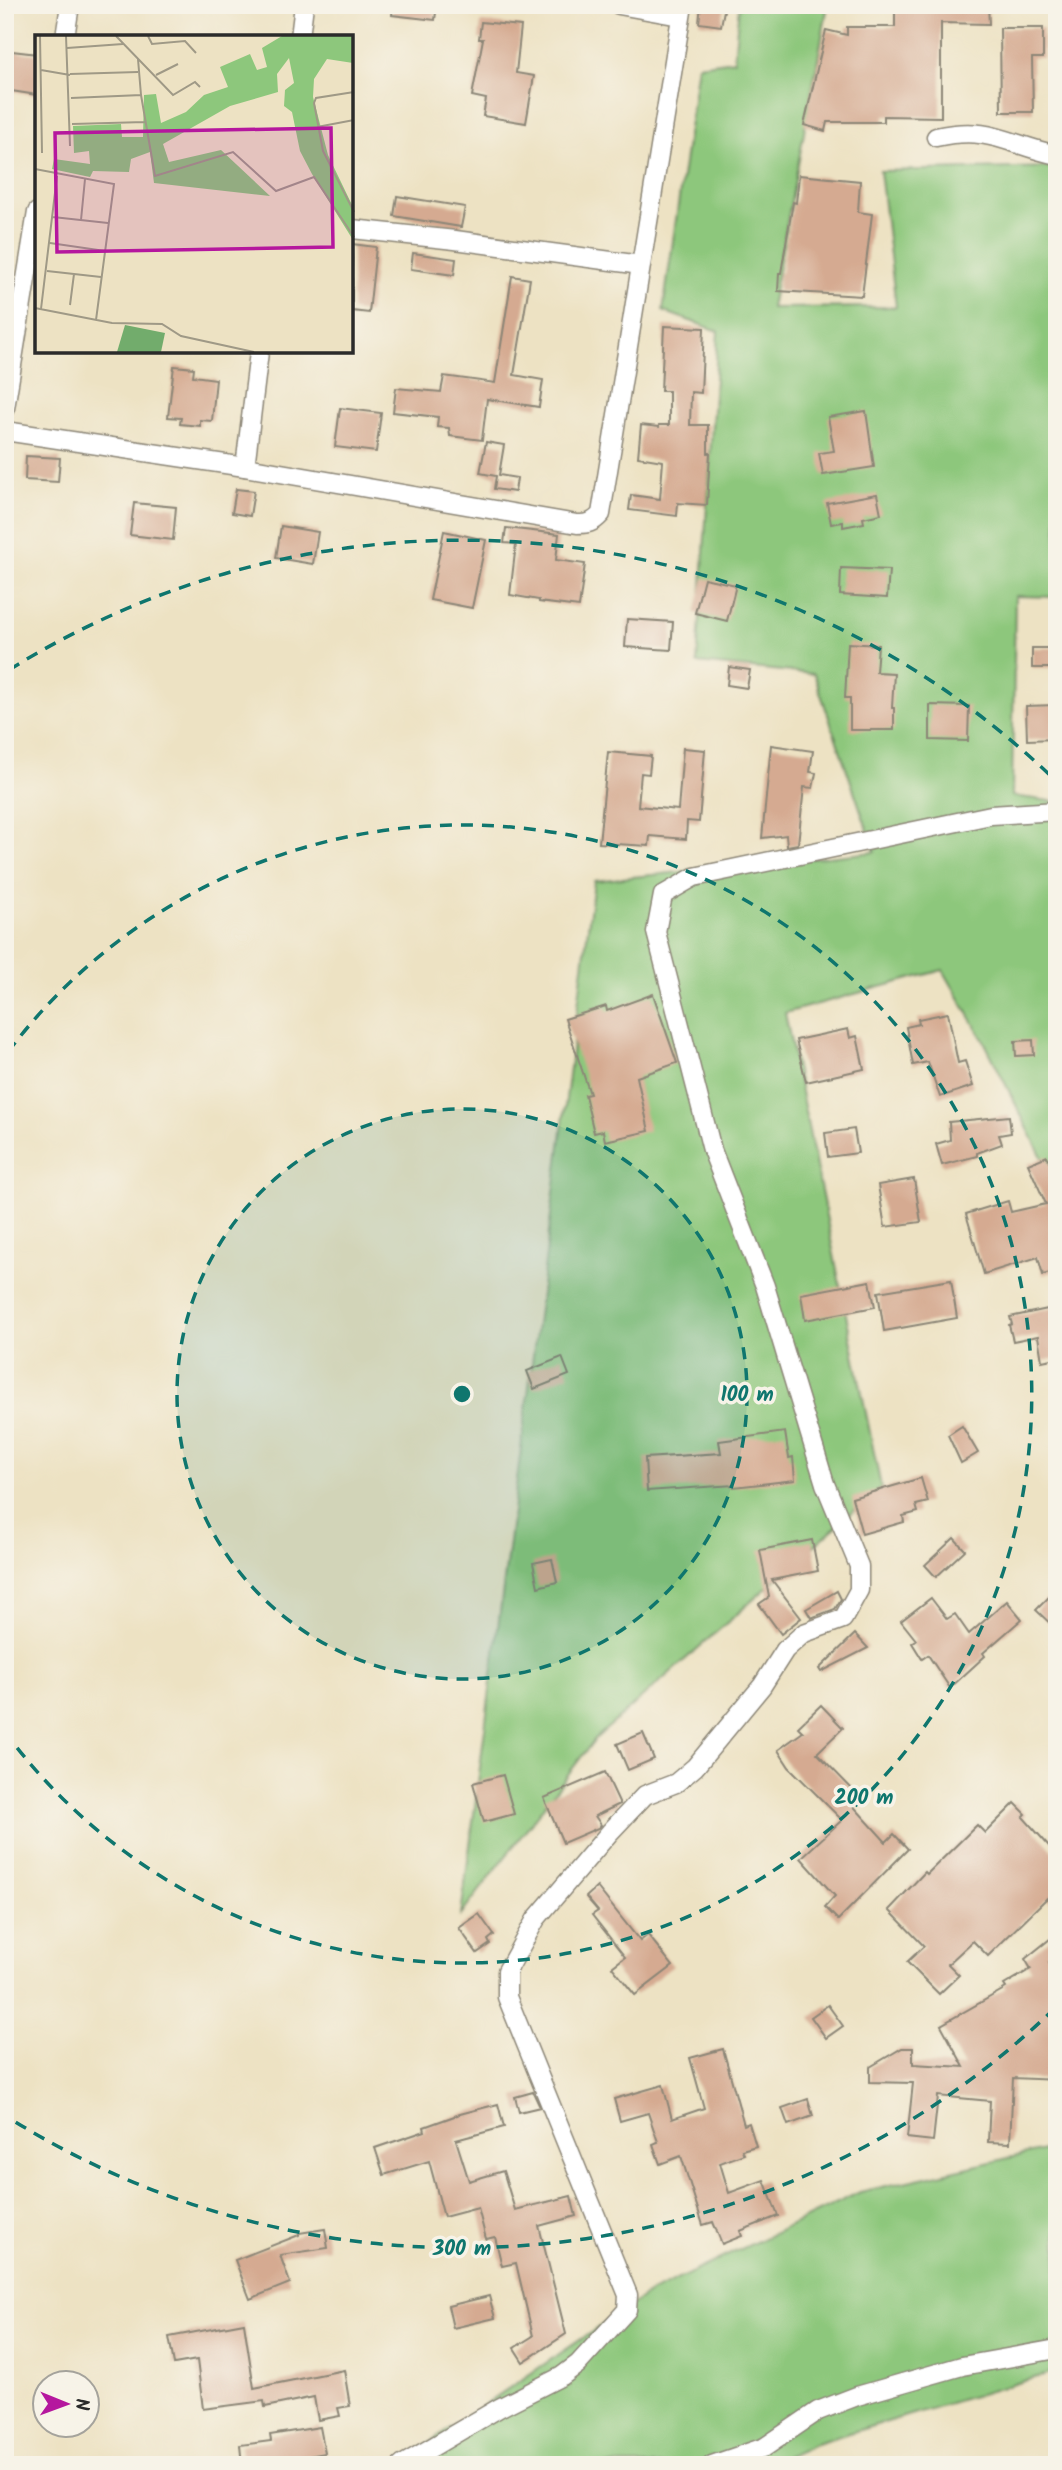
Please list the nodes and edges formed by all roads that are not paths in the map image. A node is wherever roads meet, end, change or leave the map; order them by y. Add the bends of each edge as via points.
1 (70, 5) edge
2 (304, 5) edge
3 (618, 5) edge
4 (681, 11) edge
5 (65, 35) edge
6 (300, 35) edge
7 (936, 137) dead end
8 (1057, 155) edge
9 (35, 224) edge
10 (354, 229) edge
11 (641, 265) junction
12 (258, 354) edge
13 (5, 408) edge
14 (5, 430) edge
15 (245, 467) junction
16 (1057, 811) edge
17 (1057, 2349) edge
18 (402, 2465) edge
19 (712, 2465) edge

1 - 5 street
2 - 6 street
3 - 4 street
4 - 11 street
7 - 8 street via 993,135
9 - 13 street
10 - 11 street
11 - 15 street via 601,514 590,524
12 - 15 street
14 - 15 street
16 - 18 street via 991,815 694,877 663,895 656,932 712,1150 765,1286 825,1484 859,1566 859,1591 843,1619 804,1633 785,1650 762,1686 695,1767 676,1783 645,1796 618,1823 536,1919 521,1945 508,1971 507,1997 628,2295 626,2310 562,2376
17 - 19 street via 962,2366 857,2396 818,2411 765,2447

